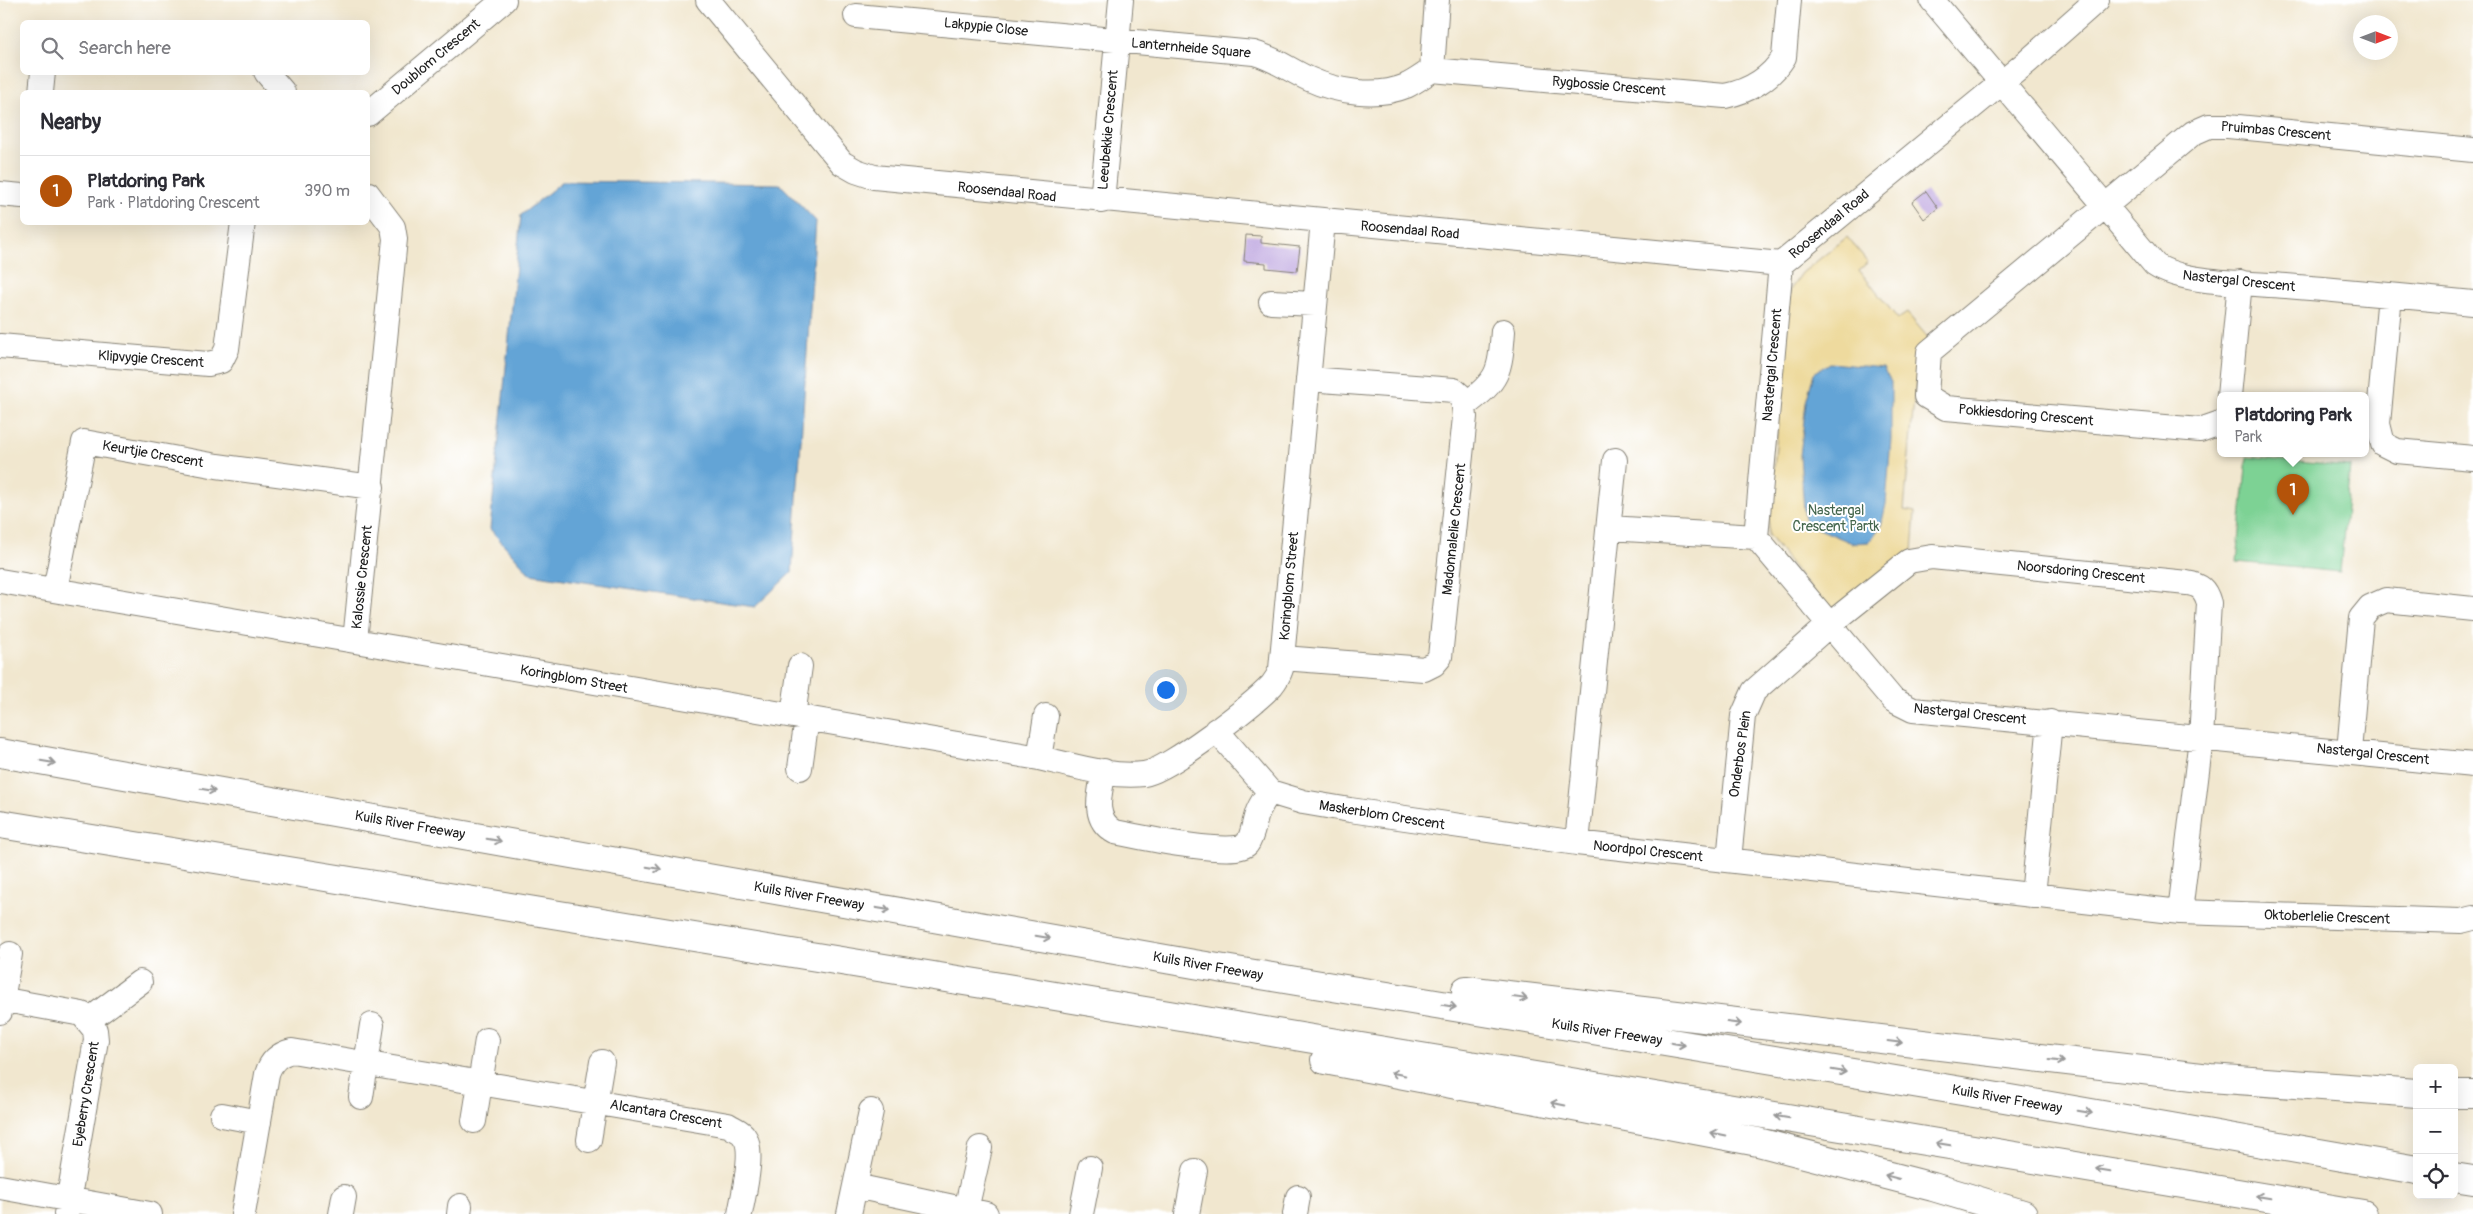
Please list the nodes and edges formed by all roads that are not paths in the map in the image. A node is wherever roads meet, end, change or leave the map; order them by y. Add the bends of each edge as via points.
1 (504, 0) edge
2 (708, 0) edge
3 (1121, 0) edge
4 (1437, 0) edge
5 (1790, 0) edge
6 (1932, 0) edge
7 (2097, 0) edge
8 (856, 16) dead end
9 (1117, 41) junction
10 (1432, 70) junction
11 (43, 75) edge
12 (269, 75) edge
13 (2002, 82) junction
14 (42, 90) edge
15 (281, 90) edge
16 (370, 112) edge
17 (2473, 150) edge
18 (0, 194) edge
19 (20, 196) edge
20 (370, 197) edge
21 (1102, 201) junction
22 (2106, 204) junction
23 (1323, 221) junction
24 (243, 225) edge
25 (1782, 264) junction
26 (2240, 282) junction
27 (2390, 294) junction
28 (1271, 302) dead end
29 (2473, 303) edge
30 (1315, 304) junction
31 (1503, 331) dead end
32 (0, 346) edge
33 (1308, 379) junction
34 (2229, 392) edge
35 (1465, 405) junction
36 (2217, 424) edge
37 (2473, 458) edge
38 (1615, 460) dead end
39 (372, 487) junction
40 (1610, 528) junction
41 (1756, 537) junction
42 (0, 581) edge
43 (55, 590) junction
44 (2473, 609) edge
45 (1829, 625) junction
46 (355, 641) junction
47 (1284, 658) junction
48 (800, 666) dead end
49 (1046, 716) dead end
50 (800, 717) junction
51 (2050, 722) junction
52 (1216, 730) junction
53 (2201, 738) junction
54 (2349, 751) junction
55 (0, 754) edge
56 (1039, 758) junction
57 (2473, 765) edge
58 (800, 768) dead end
59 (1104, 771) junction
60 (1270, 792) junction
61 (0, 824) edge
62 (1577, 843) junction
63 (1729, 860) junction
64 (2032, 896) junction
65 (2076, 900) joint
66 (2180, 912) junction
67 (2473, 918) edge
68 (10, 954) dead end
69 (1194, 964) junction
70 (140, 982) dead end
71 (1, 1004) edge
72 (89, 1020) junction
73 (372, 1025) dead end
74 (1239, 1027) junction
75 (487, 1040) dead end
76 (602, 1062) dead end
77 (367, 1063) junction
78 (481, 1082) junction
79 (2413, 1092) edge
80 (2458, 1094) edge
81 (2473, 1094) edge
82 (361, 1097) dead end
83 (595, 1102) junction
84 (871, 1111) dead end
85 (222, 1115) dead end
86 (474, 1121) dead end
87 (258, 1122) junction
88 (589, 1140) dead end
89 (980, 1148) dead end
90 (1090, 1168) dead end
91 (2413, 1169) edge
92 (1195, 1171) dead end
93 (2458, 1178) edge
94 (2473, 1180) edge
95 (855, 1186) junction
96 (0, 1187) edge
97 (68, 1207) edge
98 (976, 1212) edge
99 (150, 1214) edge
100 (243, 1214) edge
101 (740, 1214) edge
102 (849, 1214) edge
103 (1081, 1214) edge
104 (1187, 1214) edge
105 (2024, 1214) edge
106 (2363, 1214) edge

1 - 16 street, Doublom Crescent
2 - 21 street, Roosendaal Road via 842,163 856,171 874,178
3 - 9 street, Leeubekkie Crescent
4 - 10 street
5 - 10 street, Rygbossie Crescent via 1784,58 1757,83 1725,96
6 - 13 street, Nastergal Crescent
7 - 13 street, Roosendaal Road
8 - 9 street, Lakpypie Close
9 - 10 street, Lanternheide Square via 1254,53 1326,85 1365,92 1393,90
9 - 21 street, Leeubekkie Crescent
11 - 14 street
12 - 15 street
13 - 22 street, Nastergal Crescent
13 - 25 street, Roosendaal Road
17 - 22 street, Pruimbas Crescent via 2209,126 2193,133
18 - 19 street
20 - 39 street, Kalossie Crescent via 393,227 395,239
21 - 23 street, Roosendaal Road
22 - 26 street, Nastergal Crescent via 2155,265 2165,272
22 - 36 street, Pokkiesdoring Crescent via 1929,352 1926,396 1946,408 2200,430
23 - 25 street, Roosendaal Road
23 - 30 street, Koringblom Street
24 - 32 street, Klipvygie Crescent via 227,350 221,361 208,364
25 - 41 street, Nastergal Crescent
26 - 27 street, Nastergal Crescent
26 - 34 street
27 - 29 street, Nastergal Crescent
27 - 37 street via 2378,424 2383,444 2398,451
28 - 30 street
30 - 33 street, Koringblom Street
31 - 35 street via 1497,374 1485,390
33 - 35 street via 1454,390
33 - 47 street, Koringblom Street
35 - 47 street, Madonnalelie Crescent via 1440,657 1424,669
38 - 40 street, Noordpol Crescent
39 - 43 street, Keurtjie Crescent via 217,466 84,442
39 - 46 street, Kalossie Crescent
40 - 41 street
40 - 62 street, Noordpol Crescent
41 - 45 street, Nastergal Crescent
42 - 43 street, Kalossie Crescent
43 - 46 street, Kalossie Crescent
44 - 54 street via 2386,600 2370,607 2361,618
45 - 51 street, Nastergal Crescent via 1884,692 1900,705 1913,710
45 - 53 street, Noorsdoring Crescent via 1909,561 1932,556 2198,585 2209,603
45 - 63 street, Onderbos Plein via 1764,680 1748,701 1740,737
46 - 50 street, Koringblom Street
47 - 52 street, Koringblom Street via 1272,685
48 - 50 street
49 - 56 street
50 - 56 street, Koringblom Street
50 - 58 street
51 - 53 street, Nastergal Crescent
51 - 64 street
52 - 59 street, Koringblom Street via 1153,772 1134,775
52 - 60 street
53 - 54 street, Nastergal Crescent
53 - 66 street
54 - 57 street, Nastergal Crescent
55 -> 69 highway, Kuils River Freeway
56 - 59 street, Koringblom Street
59 - 60 street via 1099,813 1110,830 1197,847 1237,850 1244,847 1249,841 1258,810
60 - 62 street, Maskerblom Crescent via 1311,804
61 - 74 highway
62 - 63 street, Noordpol Crescent
63 - 64 street, Noordpol Crescent
64 - 65 street, Noordpol Crescent
65 - 66 street, Oktoberlelie Crescent
66 - 67 street, Oktoberlelie Crescent via 2461,921
68 - 71 street, Eyeberry Crescent
69 -> 79 highway via 1298,967 1546,1002 2191,1076
69 -> 91 highway, Kuils River Freeway
70 - 72 street
71 - 72 street, Eyeberry Crescent via 74,1012
72 - 97 street, Eyeberry Crescent via 96,1040
73 - 77 street
105 -> 74 highway via 1758,1142 1300,1055
106 -> 74 highway
75 - 78 street
76 - 83 street, Alcantara Crescent
77 - 78 street, Alcantara Crescent
77 - 82 street
77 - 87 street, Alcantara Crescent via 299,1051 280,1056 266,1074
78 - 83 street, Alcantara Crescent
78 - 86 street
80 - 81 highway
83 - 88 street, Alcantara Crescent
83 - 101 street, Alcantara Crescent via 728,1125 744,1136 748,1158
84 - 95 street
85 - 87 street
87 - 100 street, Alcantara Crescent
89 - 98 street
90 - 103 street
92 - 104 street
93 - 94 highway
95 - 98 street
95 - 102 street
96 - 97 street
97 - 99 street

